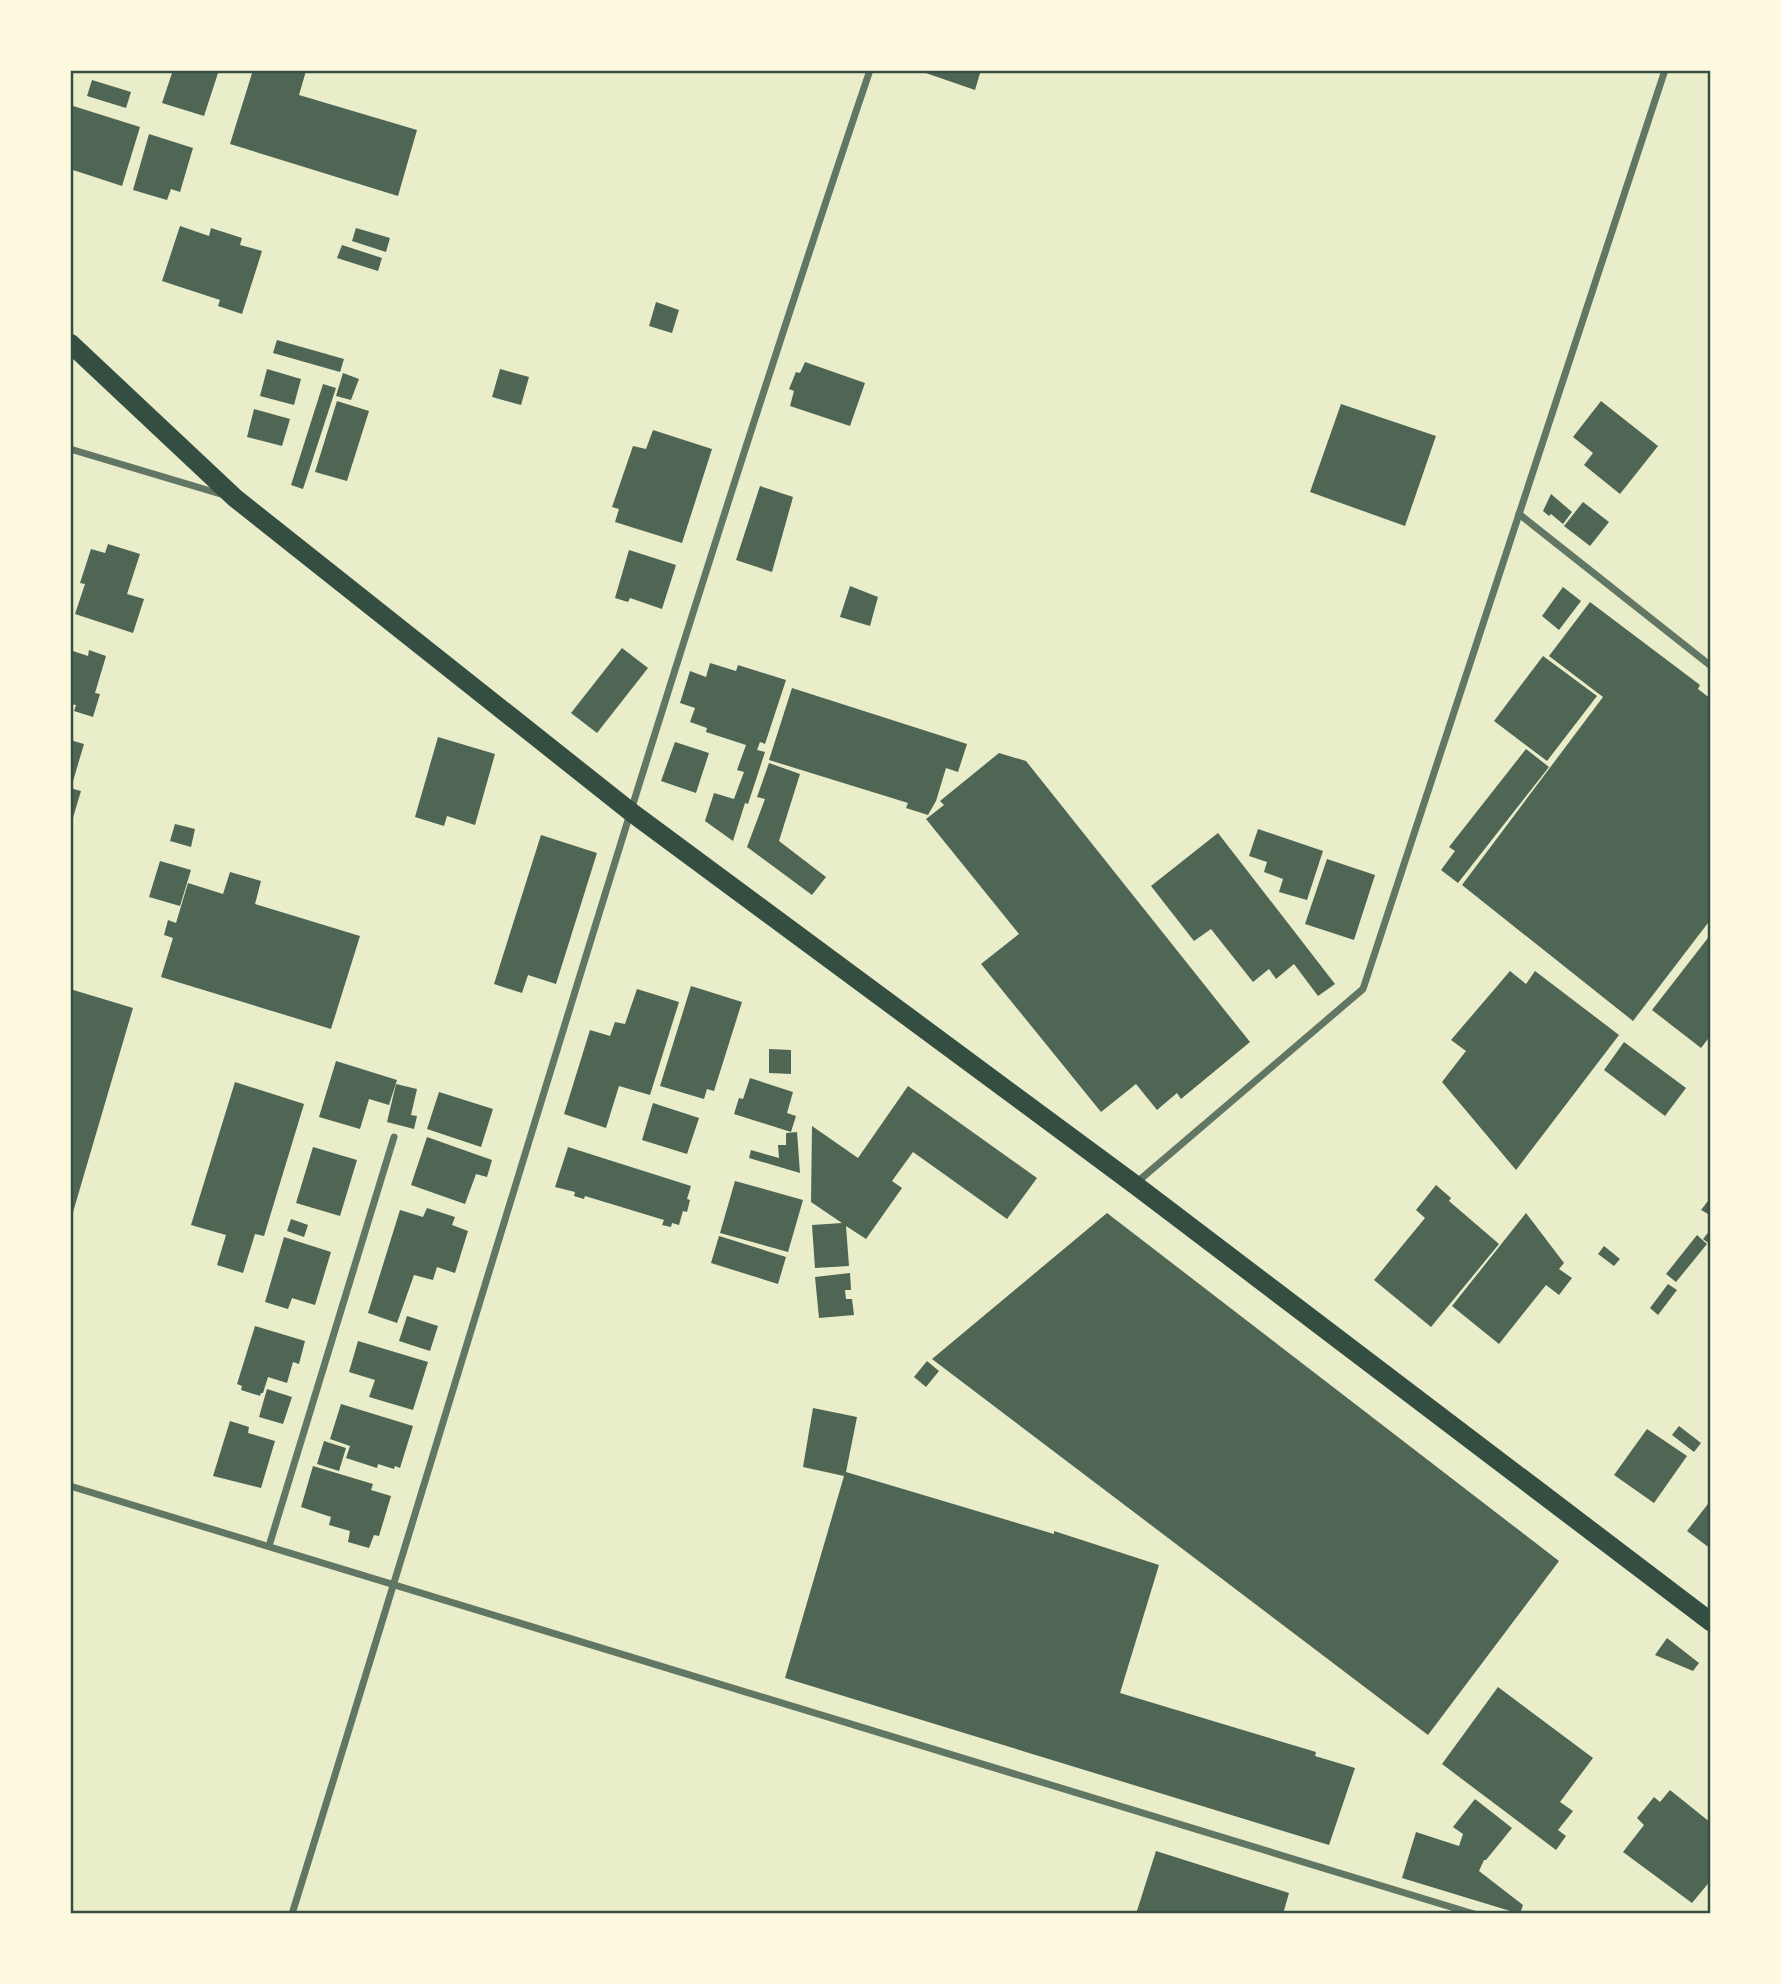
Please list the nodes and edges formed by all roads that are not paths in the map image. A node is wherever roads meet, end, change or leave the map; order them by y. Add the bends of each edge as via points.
1 (870, 70) edge
2 (1665, 70) edge
3 (70, 343) edge
4 (70, 449) edge
5 (235, 498) junction
6 (1519, 514) junction
7 (1711, 666) edge
8 (631, 812) junction
9 (394, 1137) dead end
10 (1134, 1184) junction
11 (70, 1486) edge
12 (269, 1546) junction
13 (394, 1584) junction
14 (1711, 1622) edge
15 (292, 1914) edge
16 (1474, 1914) edge

1 - 8 street
2 - 6 street
3 - 5 highway
4 - 5 street
5 - 8 highway
6 - 7 street
6 - 10 street via 1363,989
8 - 10 highway
8 - 13 street
9 - 12 street
10 - 14 highway
11 - 12 street
12 - 13 street
13 - 15 street
13 - 16 street

